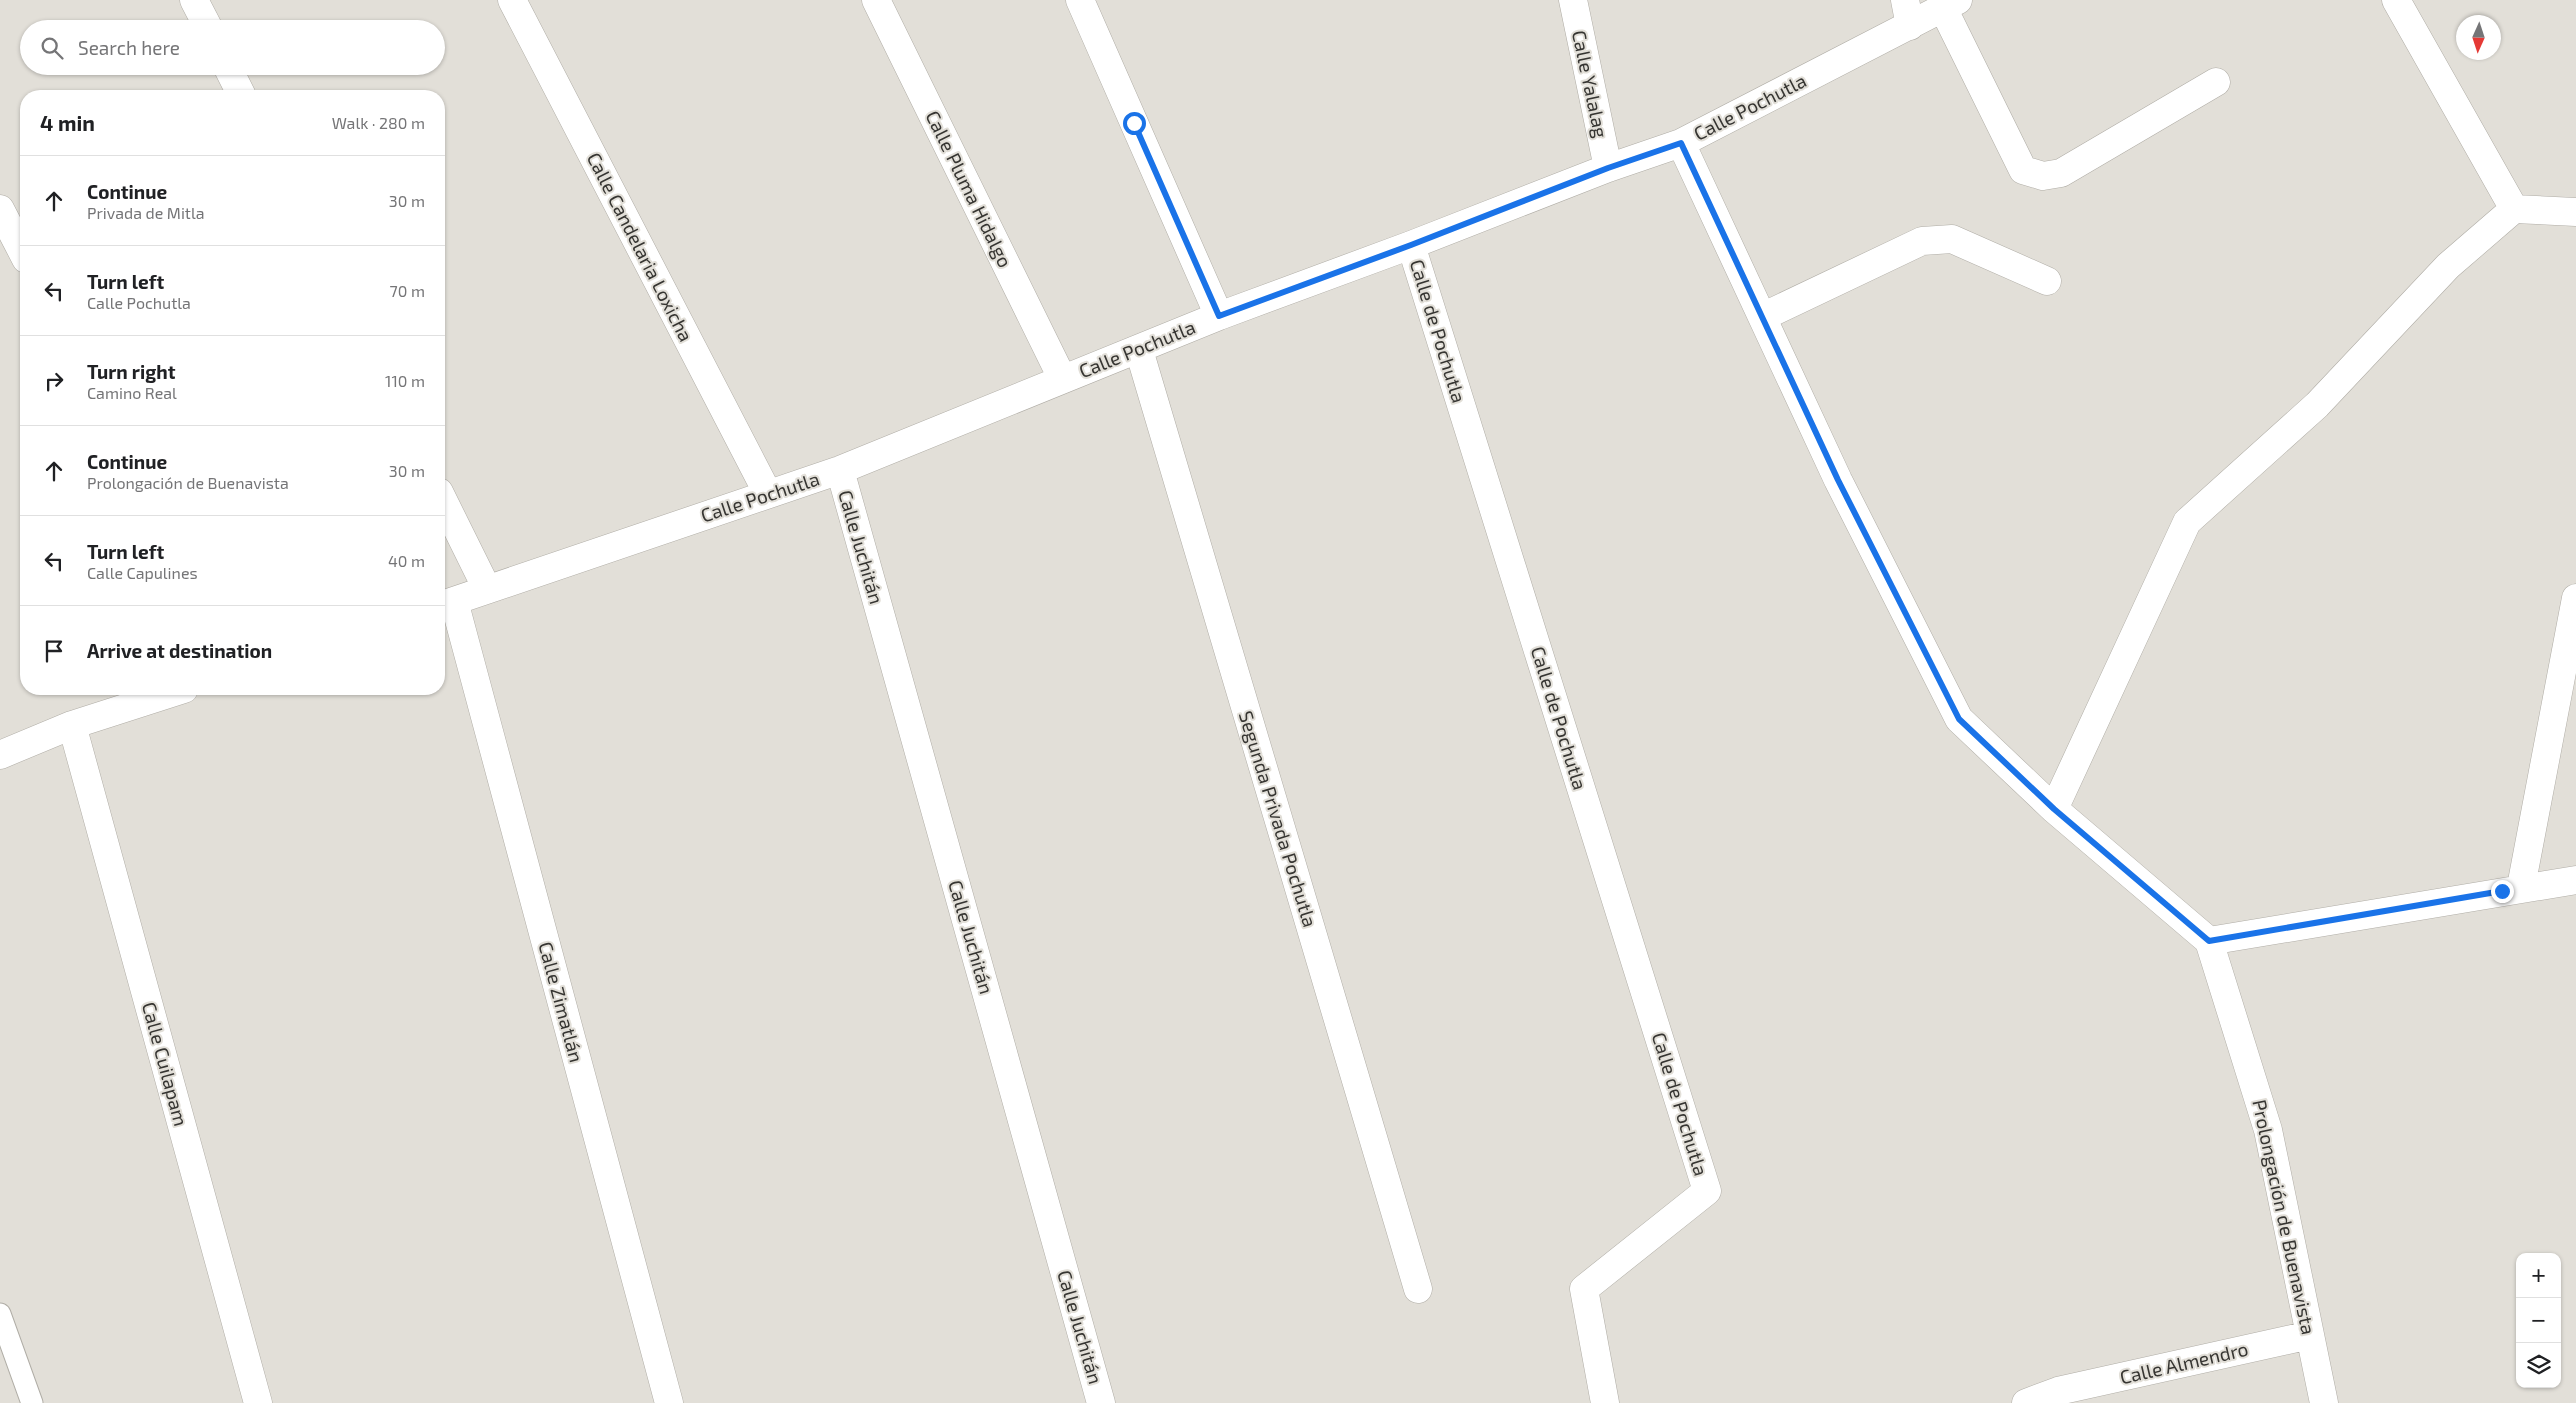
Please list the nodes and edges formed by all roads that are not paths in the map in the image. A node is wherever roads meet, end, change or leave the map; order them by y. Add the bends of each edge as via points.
1 (194, 0) edge
2 (512, 0) edge
3 (876, 0) edge
4 (1080, 0) edge
5 (1573, 0) edge
6 (2396, 0) edge
7 (1951, 4) edge
8 (1908, 13) edge
9 (204, 20) edge
10 (232, 75) edge
11 (2216, 82) dead end
12 (239, 90) edge
13 (1681, 143) junction
14 (1608, 168) junction
15 (0, 209) edge
16 (2514, 209) junction
17 (2576, 212) edge
18 (1411, 245) junction
19 (20, 247) edge
20 (2047, 282) dead end
21 (1219, 316) junction
22 (1762, 317) junction
23 (1139, 350) junction
24 (1062, 378) junction
25 (840, 470) junction
26 (768, 494) junction
27 (445, 504) edge
28 (487, 589) junction
29 (2576, 598) edge
30 (446, 603) edge
31 (165, 695) edge
32 (72, 725) junction
33 (0, 755) edge
34 (2054, 809) junction
35 (2576, 880) edge
36 (2521, 888) junction
37 (2209, 941) junction
38 (1418, 1289) dead end
39 (0, 1314) edge
40 (2310, 1335) junction
41 (2060, 1397) edge
42 (32, 1403) edge
43 (258, 1403) edge
44 (669, 1403) edge
45 (1101, 1403) edge
46 (1605, 1403) edge
47 (2026, 1403) edge
48 (2324, 1403) edge

1 - 9 street
2 - 26 street, Calle Candelaria Loxicha
3 - 24 street, Calle Pluma Hidalgo
4 - 21 street
5 - 14 street, Calle Yalalag
6 - 16 street
7 - 8 street, Calle Pochutla
7 - 11 street via 2024,170 2043,176 2061,173
8 - 13 street, Calle Pochutla
10 - 12 street
13 - 14 street, Calle Pochutla
13 - 22 street
14 - 18 street, Calle Pochutla
15 - 19 street
16 - 17 street
16 - 34 street via 2448,266 2317,405 2187,522
18 - 21 street, Calle Pochutla
18 - 46 street, Calle de Pochutla via 1707,1191 1584,1288
20 - 22 street via 1952,239 1922,241
21 - 23 street, Calle Pochutla
22 - 34 street via 1838,480 1959,719
23 - 24 street, Calle Pochutla
23 - 38 street, Segunda Privada Pochutla
24 - 25 street, Calle Pochutla
25 - 26 street, Calle Pochutla
25 - 45 street, Calle Juchitán
26 - 28 street, Calle Pochutla
27 - 28 street
28 - 30 street, Calle Pochutla
29 - 36 street
30 - 44 street, Calle Zimatlán
31 - 32 street
32 - 33 street
32 - 43 street, Calle Cuilapam
34 - 37 street
35 - 36 street
36 - 37 street
37 - 40 street, Prolongación de Buenavista via 2268,1130
39 - 42 lane
40 - 41 street, Calle Almendro
40 - 48 street, Prolongación de Buenavista
41 - 47 street, Calle Almendro

